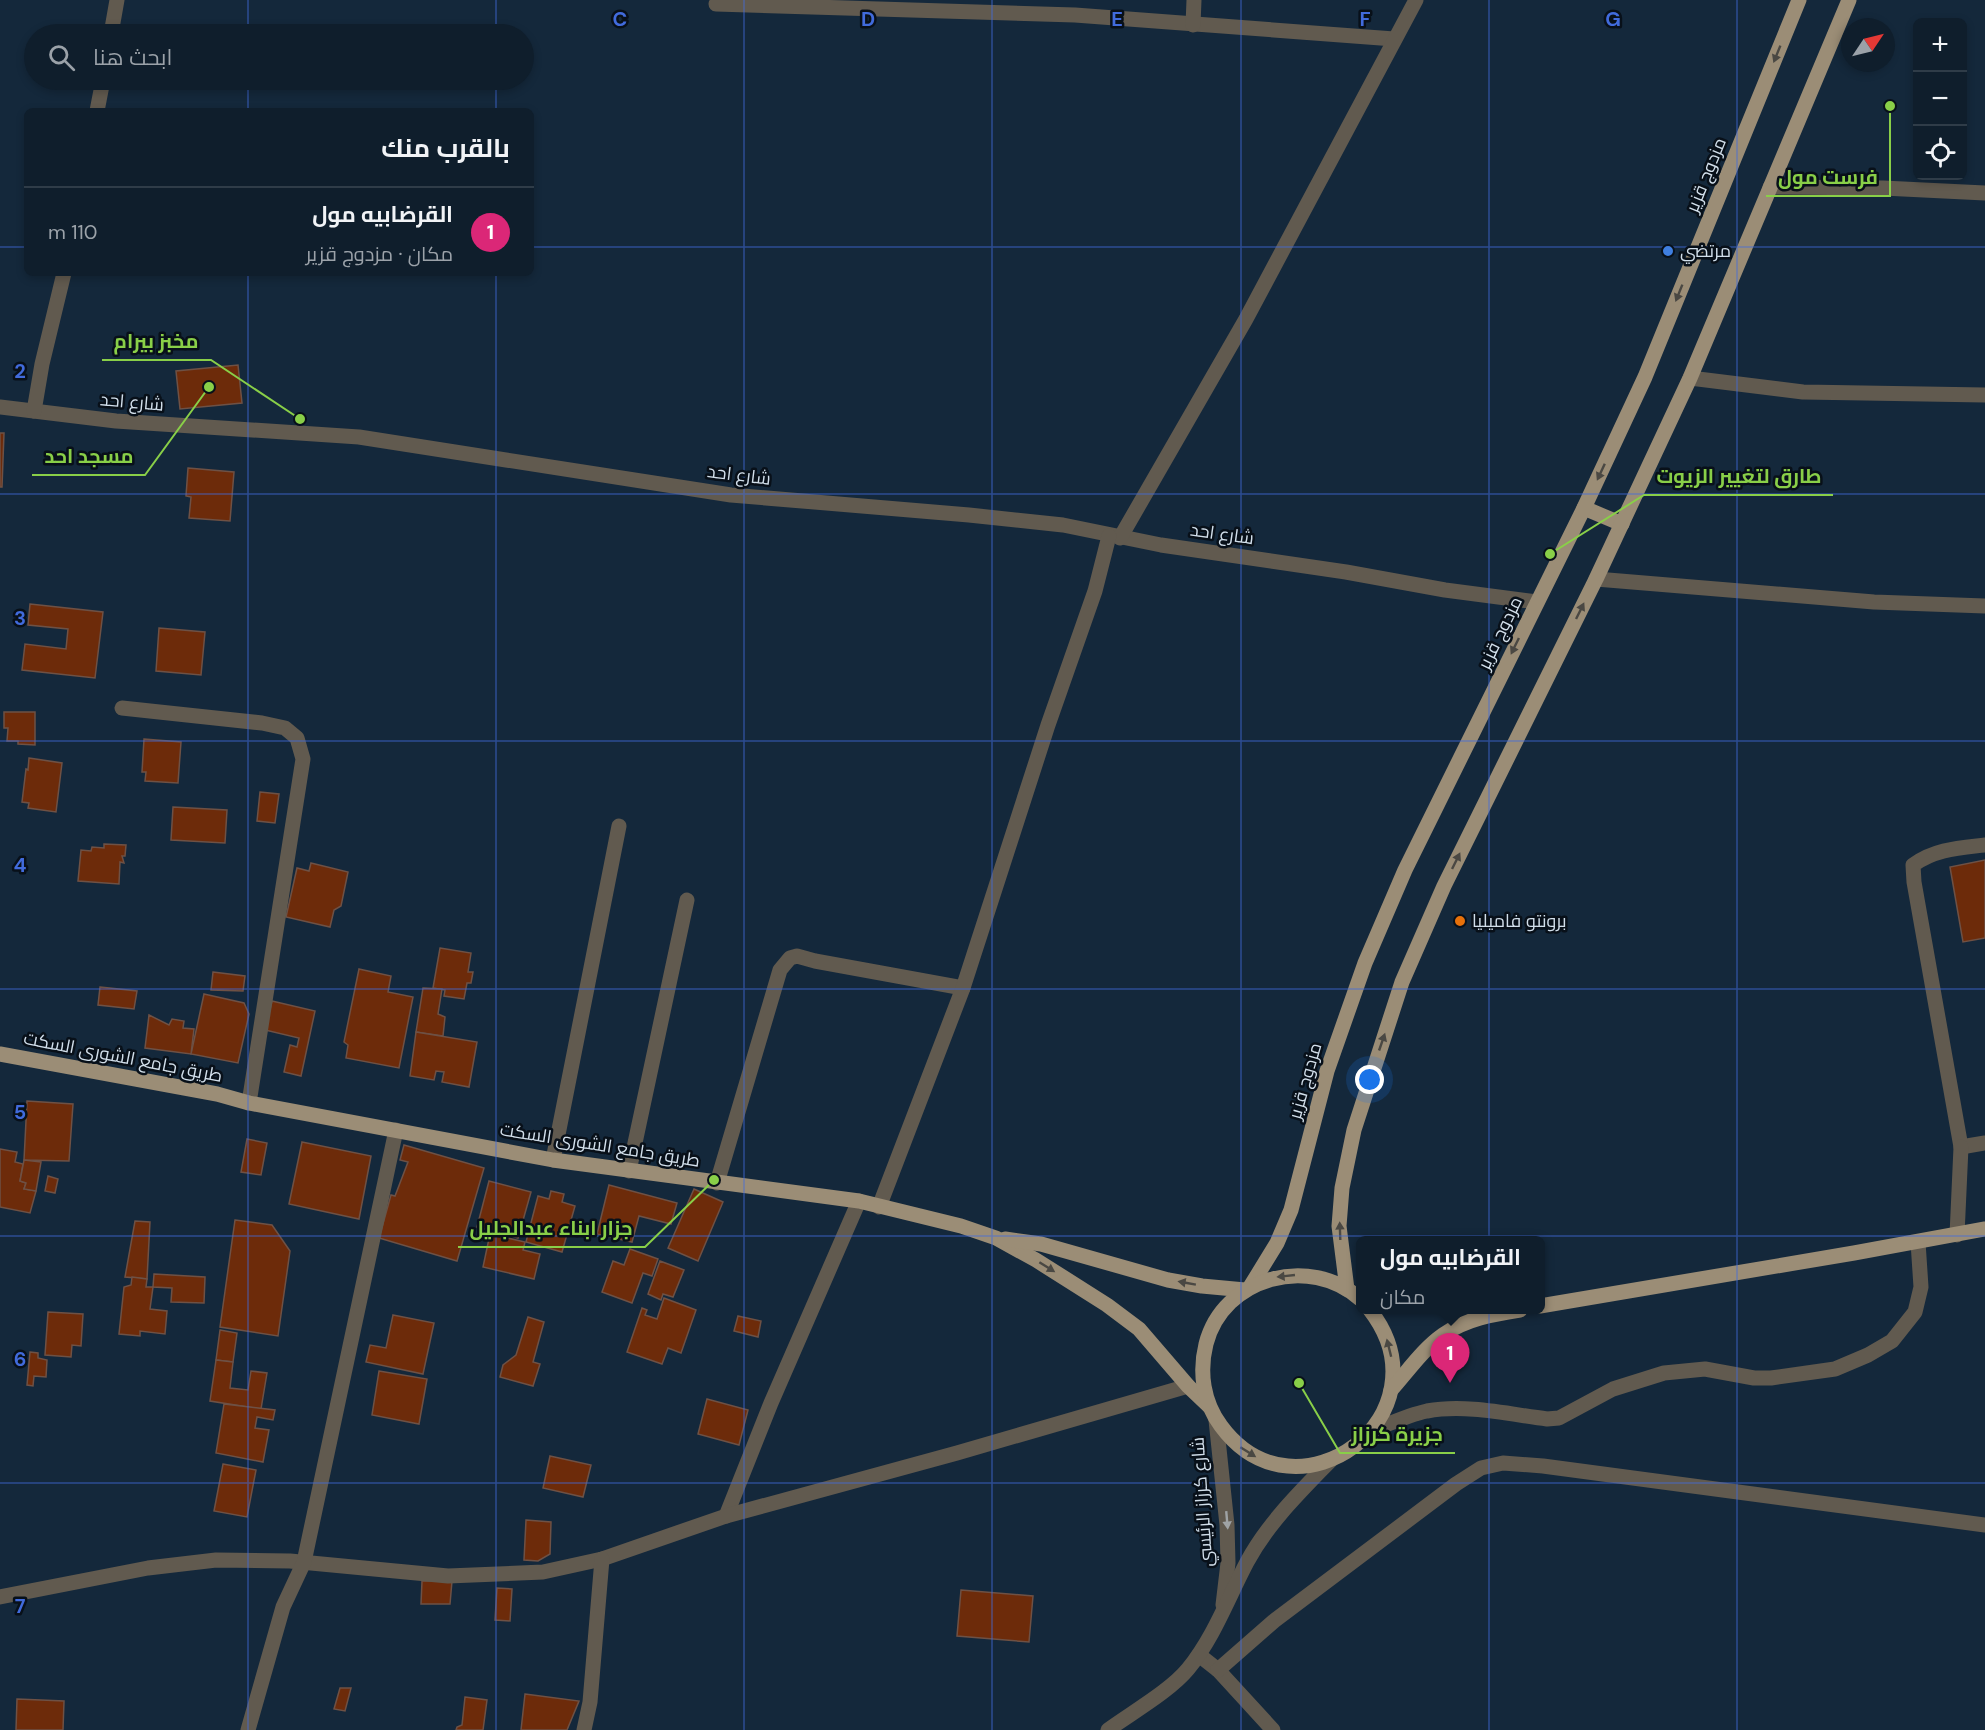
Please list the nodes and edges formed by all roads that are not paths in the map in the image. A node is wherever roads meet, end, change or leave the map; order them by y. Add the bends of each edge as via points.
1 (117, 0) edge
2 (1194, 0) edge
3 (1416, 0) edge
4 (1799, 0) edge
5 (1850, 0) edge
6 (716, 4) dead end
7 (113, 24) edge
8 (1193, 25) junction
9 (1394, 39) junction
10 (101, 90) edge
11 (98, 108) edge
12 (1770, 187) junction
13 (1985, 193) edge
14 (63, 276) edge
15 (1690, 378) junction
16 (1985, 395) edge
17 (0, 407) edge
18 (34, 411) junction
19 (1584, 508) junction
20 (1622, 524) junction
21 (1114, 537) junction
22 (1596, 579) junction
23 (1537, 602) junction
24 (1985, 606) edge
25 (122, 708) dead end
26 (619, 826) dead end
27 (1985, 845) edge
28 (687, 900) dead end
29 (963, 988) junction
30 (0, 1054) edge
31 (249, 1103) junction
32 (396, 1130) junction
33 (1985, 1143) edge
34 (1961, 1147) junction
35 (553, 1160) junction
36 (629, 1171) junction
37 (717, 1184) junction
38 (859, 1202) junction
39 (879, 1207) junction
40 (1985, 1229) edge
41 (1957, 1235) junction
42 (996, 1238) junction
43 (1918, 1242) junction
44 (1247, 1289) junction
45 (1356, 1295) edge
46 (1581, 1298) junction
47 (1545, 1299) edge
48 (1545, 1305) edge
49 (1373, 1314) edge
50 (1497, 1314) edge
51 (1188, 1386) junction
52 (1391, 1390) junction
53 (1209, 1406) junction
54 (1216, 1420) junction
55 (1371, 1431) junction
56 (1330, 1460) junction
57 (726, 1516) junction
58 (1985, 1525) edge
59 (602, 1559) junction
60 (304, 1562) junction
61 (0, 1597) edge
62 (1221, 1617) junction
63 (1199, 1655) junction
64 (1218, 1670) junction
65 (248, 1730) edge
66 (584, 1730) edge
67 (1108, 1730) edge
68 (1274, 1730) edge

1 - 7 street
2 - 8 street
3 - 9 street
4 -> 19 main road, مزدوج قزير via 1645,377
5 - 12 main road
6 - 8 street via 1075,15
8 - 9 street
9 - 21 street via 1246,318
10 - 11 street
12 - 13 street
12 - 15 main road
14 - 18 street
15 - 16 street via 1803,392
15 - 20 main road
17 - 18 street, شارع احد
18 - 21 street, شارع احد via 116,421 359,436 731,495 1054,524
19 - 20 main road
19 - 23 main road, مزدوج قزير
20 - 22 main road
21 - 23 street, شارع احد
21 - 29 street
22 - 24 street via 1874,602
45 -> 22 main road via 1339,1226 1342,1188 1354,1130 1402,981 1444,886
23 -> 44 main road, مزدوج قزير via 1365,963 1327,1071 1291,1210 1277,1243
25 - 31 street via 262,723 285,728 297,738 303,759
26 - 35 street
27 - 34 street via 1944,849 1913,866
28 - 36 street
29 - 37 street via 797,956 789,958 780,970
29 - 39 street
30 - 31 main road, طريق جامع الشورى السكت
31 - 32 main road, طريق جامع الشورى السكت
32 - 35 main road, طريق جامع الشورى السكت
32 - 60 street
33 - 34 street
34 - 41 street
35 - 36 main road, طريق جامع الشورى السكت
36 - 37 main road, طريق جامع الشورى السكت
37 - 38 main road, طريق جامع الشورى السكت
38 - 39 main road, طريق جامع الشورى السكت
38 - 57 street
39 - 42 main road, طريق جامع الشورى السكت
40 - 41 main road
41 - 43 main road
44 -> 42 main road via 1168,1280 1041,1244
42 -> 51 main road, طريق جامع الشورى السكت via 1107,1305 1139,1329
43 - 46 main road
43 - 55 street via 1921,1287 1915,1312 1892,1341 1835,1369 1771,1378 1705,1369 1664,1373 1612,1389 1559,1418 1445,1409 1418,1413
45 -> 44 main road via 1329,1280 1309,1276 1268,1279
44 - 53 main road via 1228,1304 1206,1341 1203,1385
46 - 47 main road
46 - 48 main road
52 -> 49 main road via 1389,1346
50 - 52 main road via 1445,1333
51 - 53 main road, طريق جامع الشورى السكت
51 - 57 street
52 - 55 main road
53 - 54 main road
54 -> 56 main road via 1241,1448 1266,1460 1294,1466
54 -> 62 street, شارع كرزاز الرئيسي via 1228,1563
55 - 56 main road via 1348,1452
56 - 62 street, شارع كرزاز الرئيسي via 1264,1534
57 - 59 street
58 - 64 street via 1503,1463 1481,1468 1456,1484 1274,1621
59 - 60 street via 543,1572 448,1576
59 - 66 street via 590,1702
60 - 61 street via 216,1560 148,1568
60 - 65 street via 283,1607
62 - 63 street, شارع كرزاز الرئيسي
63 - 64 street
63 - 67 street, شارع كرزاز الرئيسي via 1186,1672
64 - 68 street

